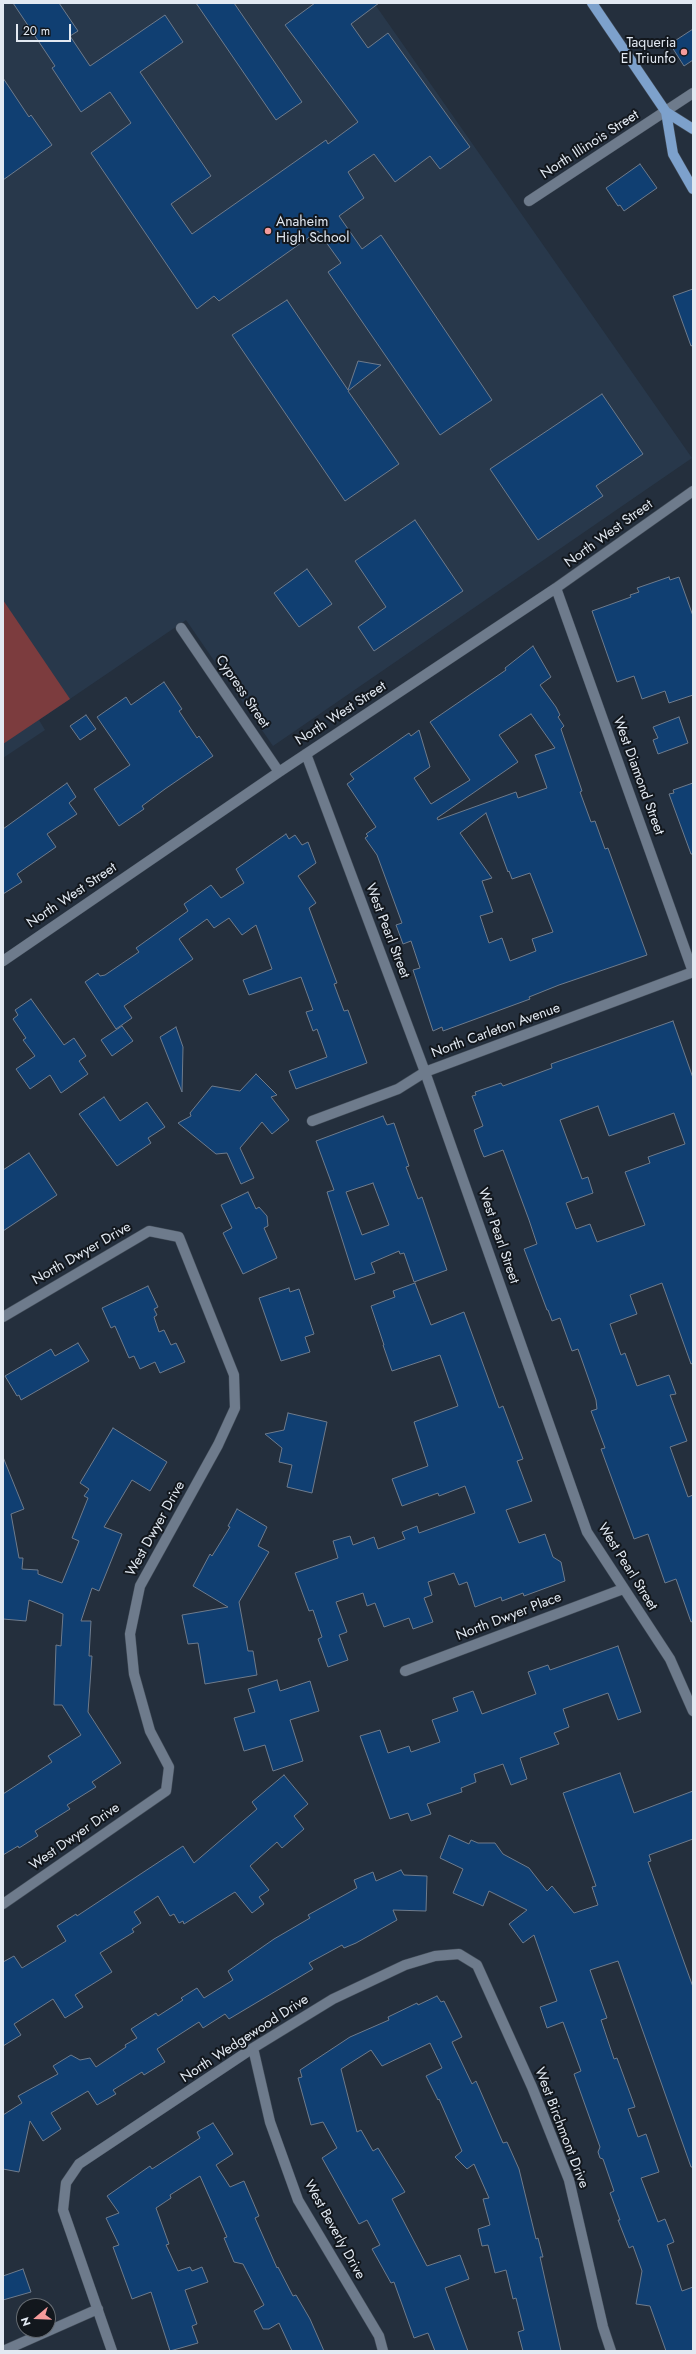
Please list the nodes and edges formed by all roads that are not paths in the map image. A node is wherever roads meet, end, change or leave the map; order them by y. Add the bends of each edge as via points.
1 (592, 3) edge
2 (693, 93) edge
3 (666, 112) junction
4 (693, 130) edge
5 (693, 189) edge
6 (529, 201) dead end
7 (693, 491) edge
8 (556, 588) junction
9 (181, 628) dead end
10 (306, 754) junction
11 (279, 772) junction
12 (3, 961) edge
13 (693, 972) edge
14 (425, 1072) junction
15 (312, 1121) dead end
16 (179, 1237) joint
17 (3, 1317) edge
18 (622, 1590) junction
19 (405, 1671) dead end
20 (693, 1711) edge
21 (3, 1904) edge
22 (459, 1954) joint
23 (253, 2048) junction
24 (98, 2308) junction
25 (3, 2351) edge
26 (112, 2351) edge
27 (383, 2351) edge
28 (611, 2351) edge

1 - 3 main road
2 - 3 street, North Illinois Street
3 - 4 main road
3 - 5 main road via 673,154
3 - 6 street, North Illinois Street
7 - 8 street, North West Street
8 - 10 street, North West Street
8 - 13 street, West Diamond Street
9 - 11 street, Cypress Street
10 - 11 street, North West Street
10 - 14 street, West Pearl Street
11 - 12 street, North West Street
13 - 14 street, North Carleton Avenue
14 - 15 street, North Carleton Avenue via 398,1089
14 - 18 street, West Pearl Street via 587,1532
16 - 17 street, North Dwyer Drive via 149,1231
16 - 21 street, West Dwyer Drive via 234,1375 235,1408 218,1445 140,1586 130,1634 134,1674 150,1731 169,1767 166,1791
18 - 19 street, North Dwyer Place
18 - 20 street, West Pearl Street via 670,1659
22 - 23 street, North Wedgewood Drive via 435,1956 398,1969 333,1999
22 - 28 street, West Birchmont Drive via 477,1965 532,2087 569,2180 602,2327
23 - 24 street, North Wedgewood Drive via 79,2164 66,2183 63,2210
23 - 27 street, West Beverly Drive via 270,2122 298,2200 378,2336
24 - 25 street
24 - 26 street

